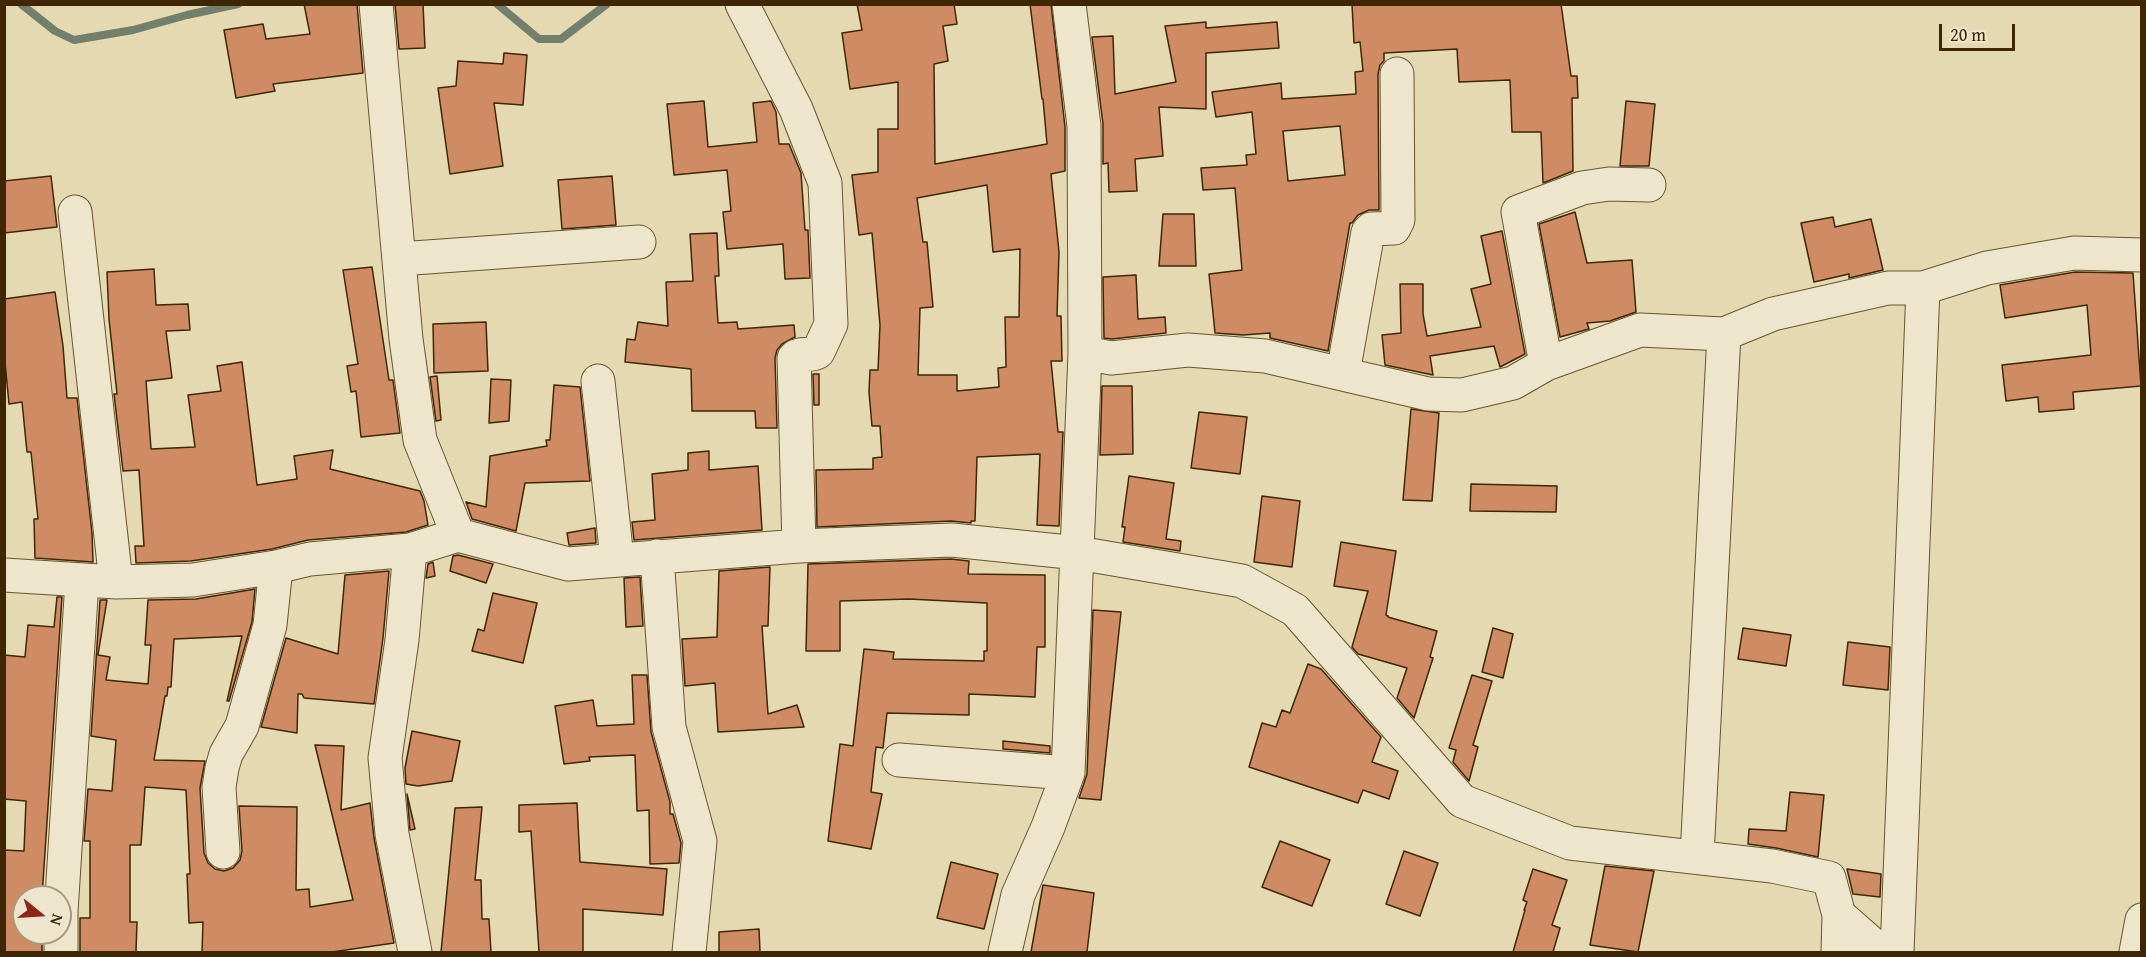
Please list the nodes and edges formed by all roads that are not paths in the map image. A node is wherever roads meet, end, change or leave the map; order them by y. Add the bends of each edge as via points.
1 (376, 4) edge
2 (742, 4) edge
3 (1068, 4) edge
4 (1397, 74) dead end
5 (1649, 186) dead end
6 (75, 212) dead end
7 (639, 242) dead end
8 (2141, 255) edge
9 (399, 260) junction
10 (2142, 260) edge
11 (1923, 288) junction
12 (1724, 334) junction
13 (1085, 353) junction
14 (1546, 364) junction
15 (1343, 373) junction
16 (598, 381) dead end
17 (458, 535) junction
18 (799, 546) junction
19 (410, 550) junction
20 (1078, 553) junction
21 (657, 556) junction
22 (617, 559) junction
23 (276, 567) junction
24 (4, 575) edge
25 (82, 581) junction
26 (116, 582) junction
27 (899, 760) dead end
28 (1068, 773) junction
29 (223, 852) dead end
30 (1697, 856) junction
31 (1839, 915) junction
32 (2142, 920) edge
33 (61, 952) edge
34 (415, 952) edge
35 (689, 952) edge
36 (1005, 952) edge
37 (1838, 952) edge
38 (1881, 952) edge
39 (1897, 952) edge
40 (2136, 952) edge

1 - 9 street
2 - 18 street via 796,109 825,183 831,324 818,352 794,358
3 - 13 street via 1084,126
4 - 15 street via 1398,220 1394,228 1368,232
5 - 14 street via 1609,184 1582,188 1518,212
6 - 26 street
7 - 9 street
8 - 10 street
8 - 11 street via 2074,253 1987,268
9 - 17 street via 420,440
11 - 12 street via 1888,288 1773,314
11 - 39 street
12 - 14 street via 1640,330
12 - 30 street
13 - 15 street via 1111,358 1188,350 1265,356
13 - 20 street
14 - 15 street via 1513,383 1462,395 1428,394
16 - 22 street
17 - 19 street
17 - 22 street via 568,564
18 - 20 street via 952,540
18 - 21 street
19 - 23 street via 310,559
19 - 34 street via 385,758 392,834
20 - 28 street
20 - 30 street via 1242,581 1295,610 1462,801 1570,843
21 - 22 street
21 - 35 street via 669,727 700,842
23 - 26 street via 193,580
23 - 29 street via 270,625 242,726 222,768 219,787
24 - 25 street
25 - 26 street
25 - 33 street via 60,912
27 - 28 street
28 - 36 street via 1018,895
30 - 31 street via 1829,878
31 - 37 street
31 - 38 street
32 - 40 street

